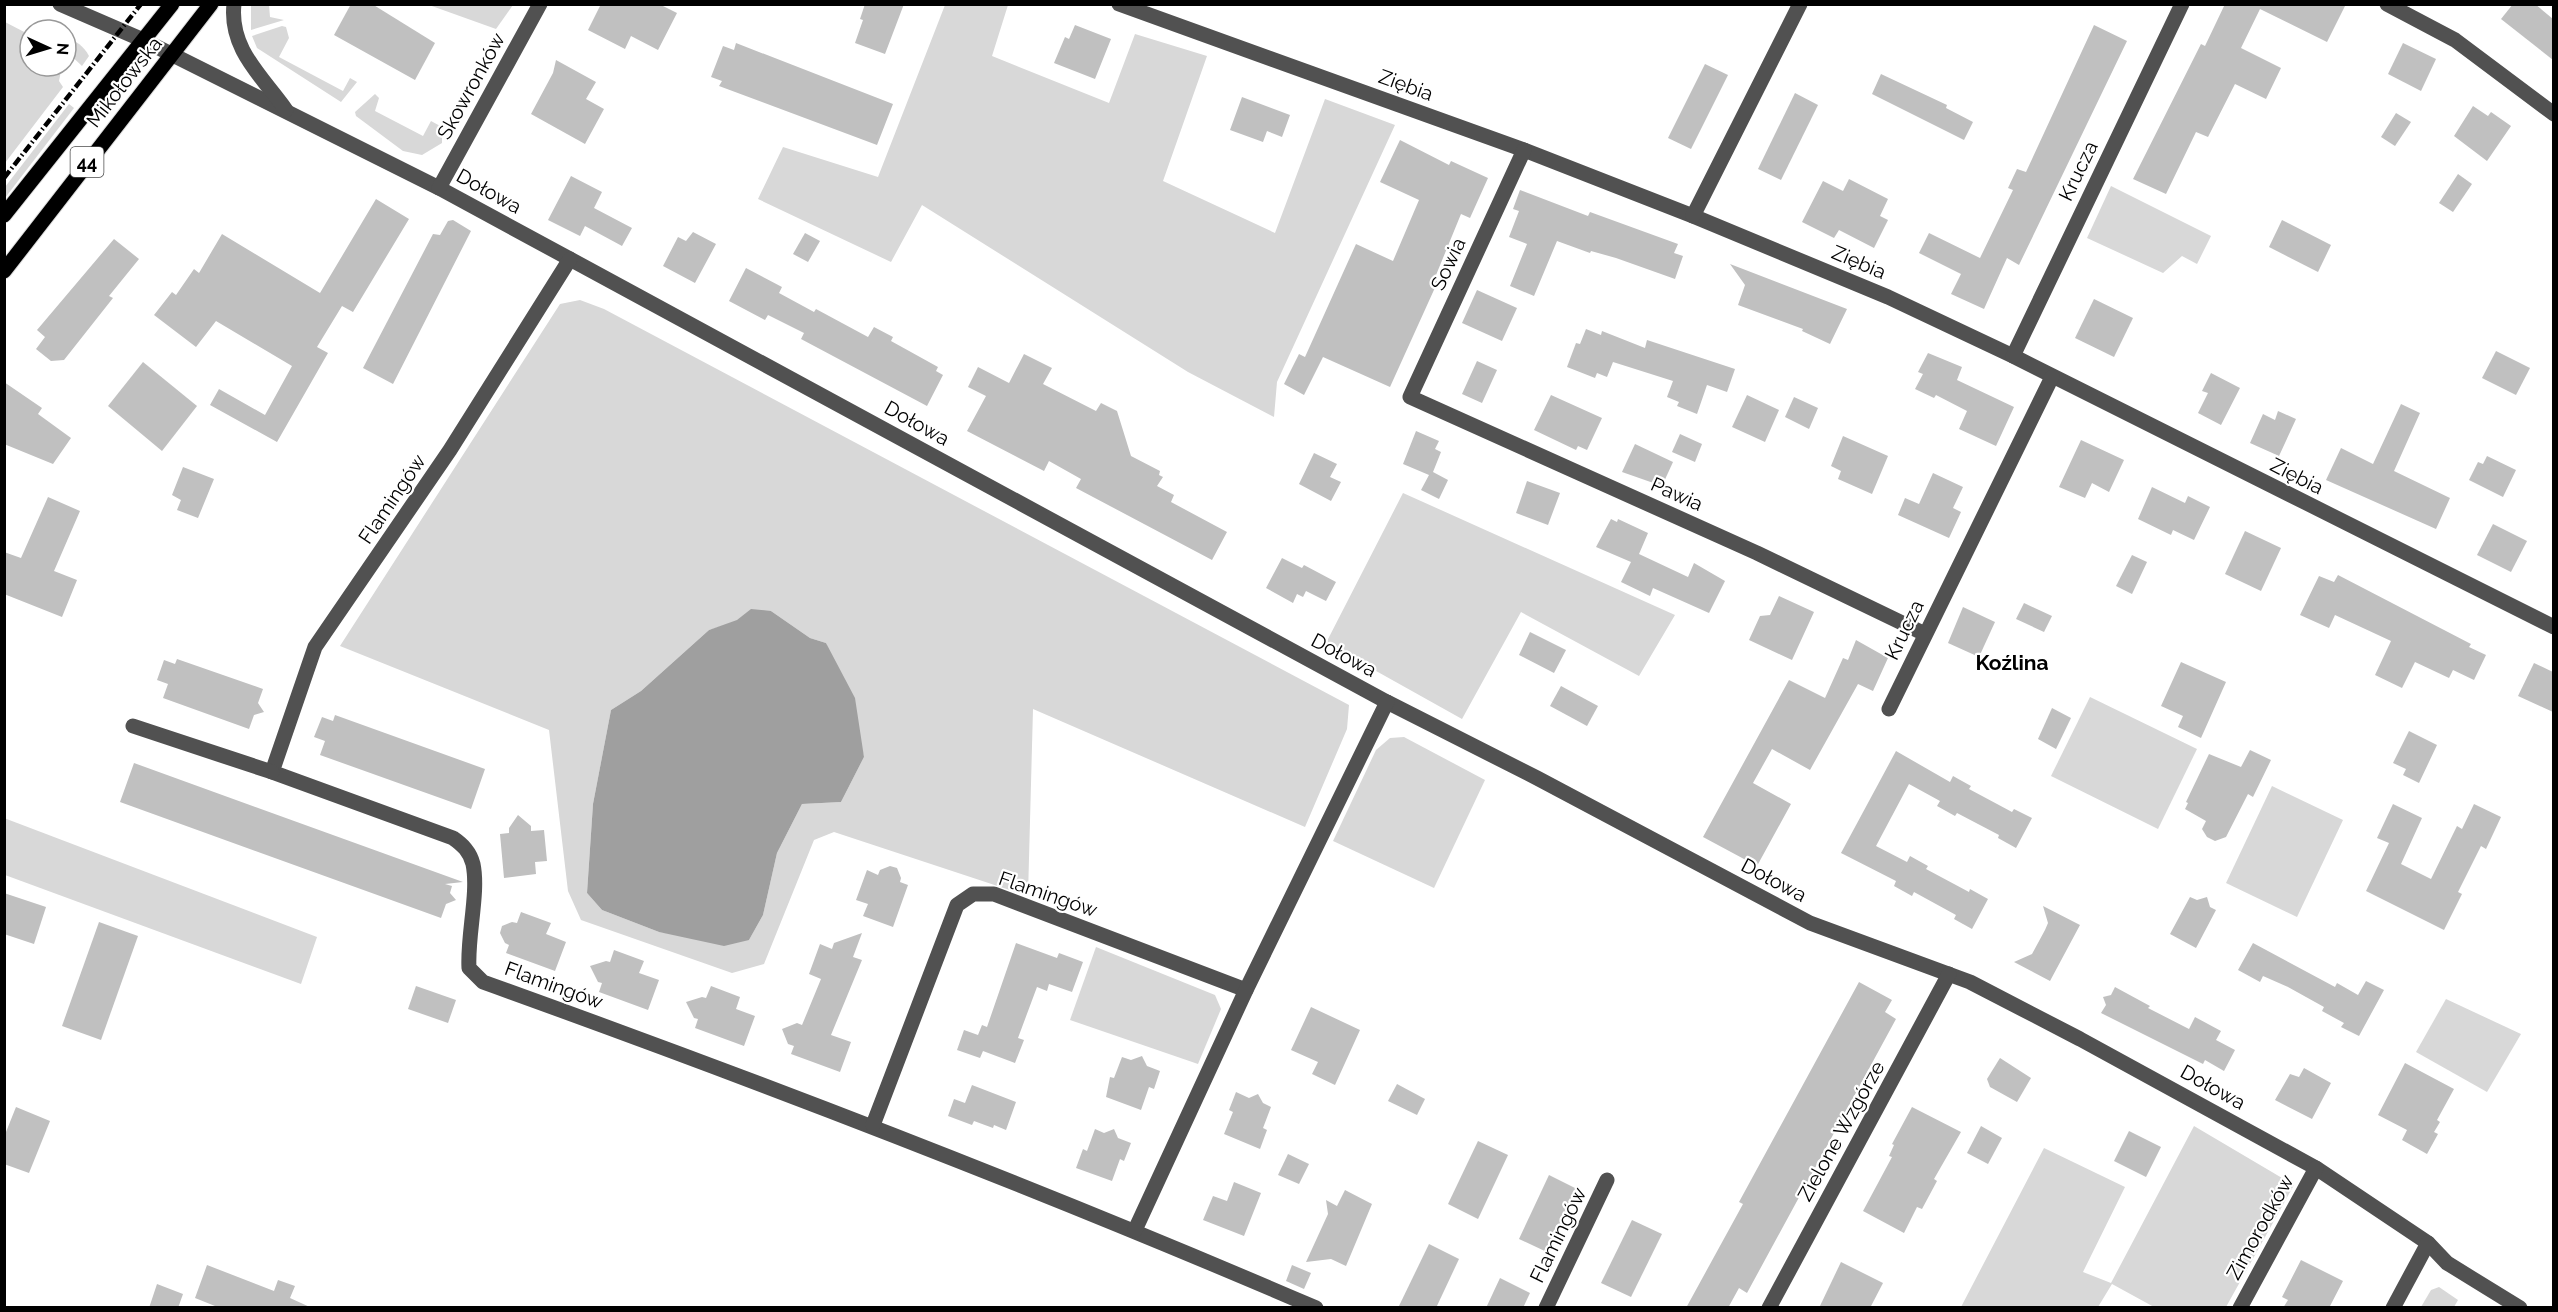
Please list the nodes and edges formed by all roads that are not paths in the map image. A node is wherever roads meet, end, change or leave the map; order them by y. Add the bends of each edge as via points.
1 (60, 4) edge
2 (172, 4) edge
3 (211, 4) edge
4 (234, 4) edge
5 (540, 4) edge
6 (1119, 4) edge
7 (1800, 4) edge
8 (2182, 4) edge
9 (2387, 4) edge
10 (143, 40) junction
11 (172, 54) junction
12 (287, 112) junction
13 (2553, 114) edge
14 (1524, 150) junction
15 (439, 188) junction
16 (4, 215) edge
17 (1693, 216) junction
18 (570, 259) junction
19 (4, 271) edge
20 (2013, 356) junction
21 (2052, 377) junction
22 (1410, 397) joint
23 (2553, 627) edge
24 (1925, 634) junction
25 (1387, 702) junction
26 (1889, 709) dead end
27 (134, 726) dead end
28 (272, 772) junction
29 (1949, 974) junction
30 (1246, 990) junction
31 (873, 1125) junction
32 (2316, 1168) junction
33 (1607, 1180) dead end
34 (1135, 1230) junction
35 (2428, 1243) junction
36 (1316, 1308) edge
37 (1546, 1308) edge
38 (1769, 1308) edge
39 (2240, 1308) edge
40 (2393, 1308) edge
41 (2520, 1308) edge

1 - 10 street, Dołowa
2 - 10 main road, Mikołowska / 44
3 - 11 main road, Mikołowska / 44
4 - 12 street via 234,27 240,49
5 - 15 street, Skowronków
6 - 14 street, Ziębia
7 - 17 street
8 - 20 street, Krucza
9 - 13 street via 2455,40
10 - 11 street, Dołowa
10 - 16 main road, Mikołowska / 44
11 - 12 street, Dołowa
11 - 19 main road, Mikołowska / 44
12 - 15 street, Dołowa
14 - 17 street, Ziębia
14 - 22 street, Sowia
15 - 18 street, Dołowa
17 - 20 street, Ziębia via 1887,297
18 - 25 street, Dołowa
18 - 28 street, Flamingów via 450,450 315,647
20 - 21 street, Ziębia
21 - 23 street, Ziębia
21 - 24 street, Krucza
22 - 24 street, Pawia via 1757,553
24 - 26 street, Krucza
25 - 29 street, Dołowa via 1810,923
25 - 30 street
27 - 28 street, Flamingów
28 - 31 street, Flamingów via 453,838 465,847 473,863 474,880 469,968 483,982
29 - 32 street, Dołowa via 2080,1039
29 - 38 street, Zielone Wzgórze
30 - 31 street, Flamingów via 994,894 973,894 957,905
30 - 34 street
31 - 34 street, Flamingów
32 - 35 street, Dołowa
32 - 39 street, Zimorodków
33 - 37 street, Flamingów
34 - 36 street, Flamingów
35 - 40 street
35 - 41 street, Dołowa via 2447,1263

